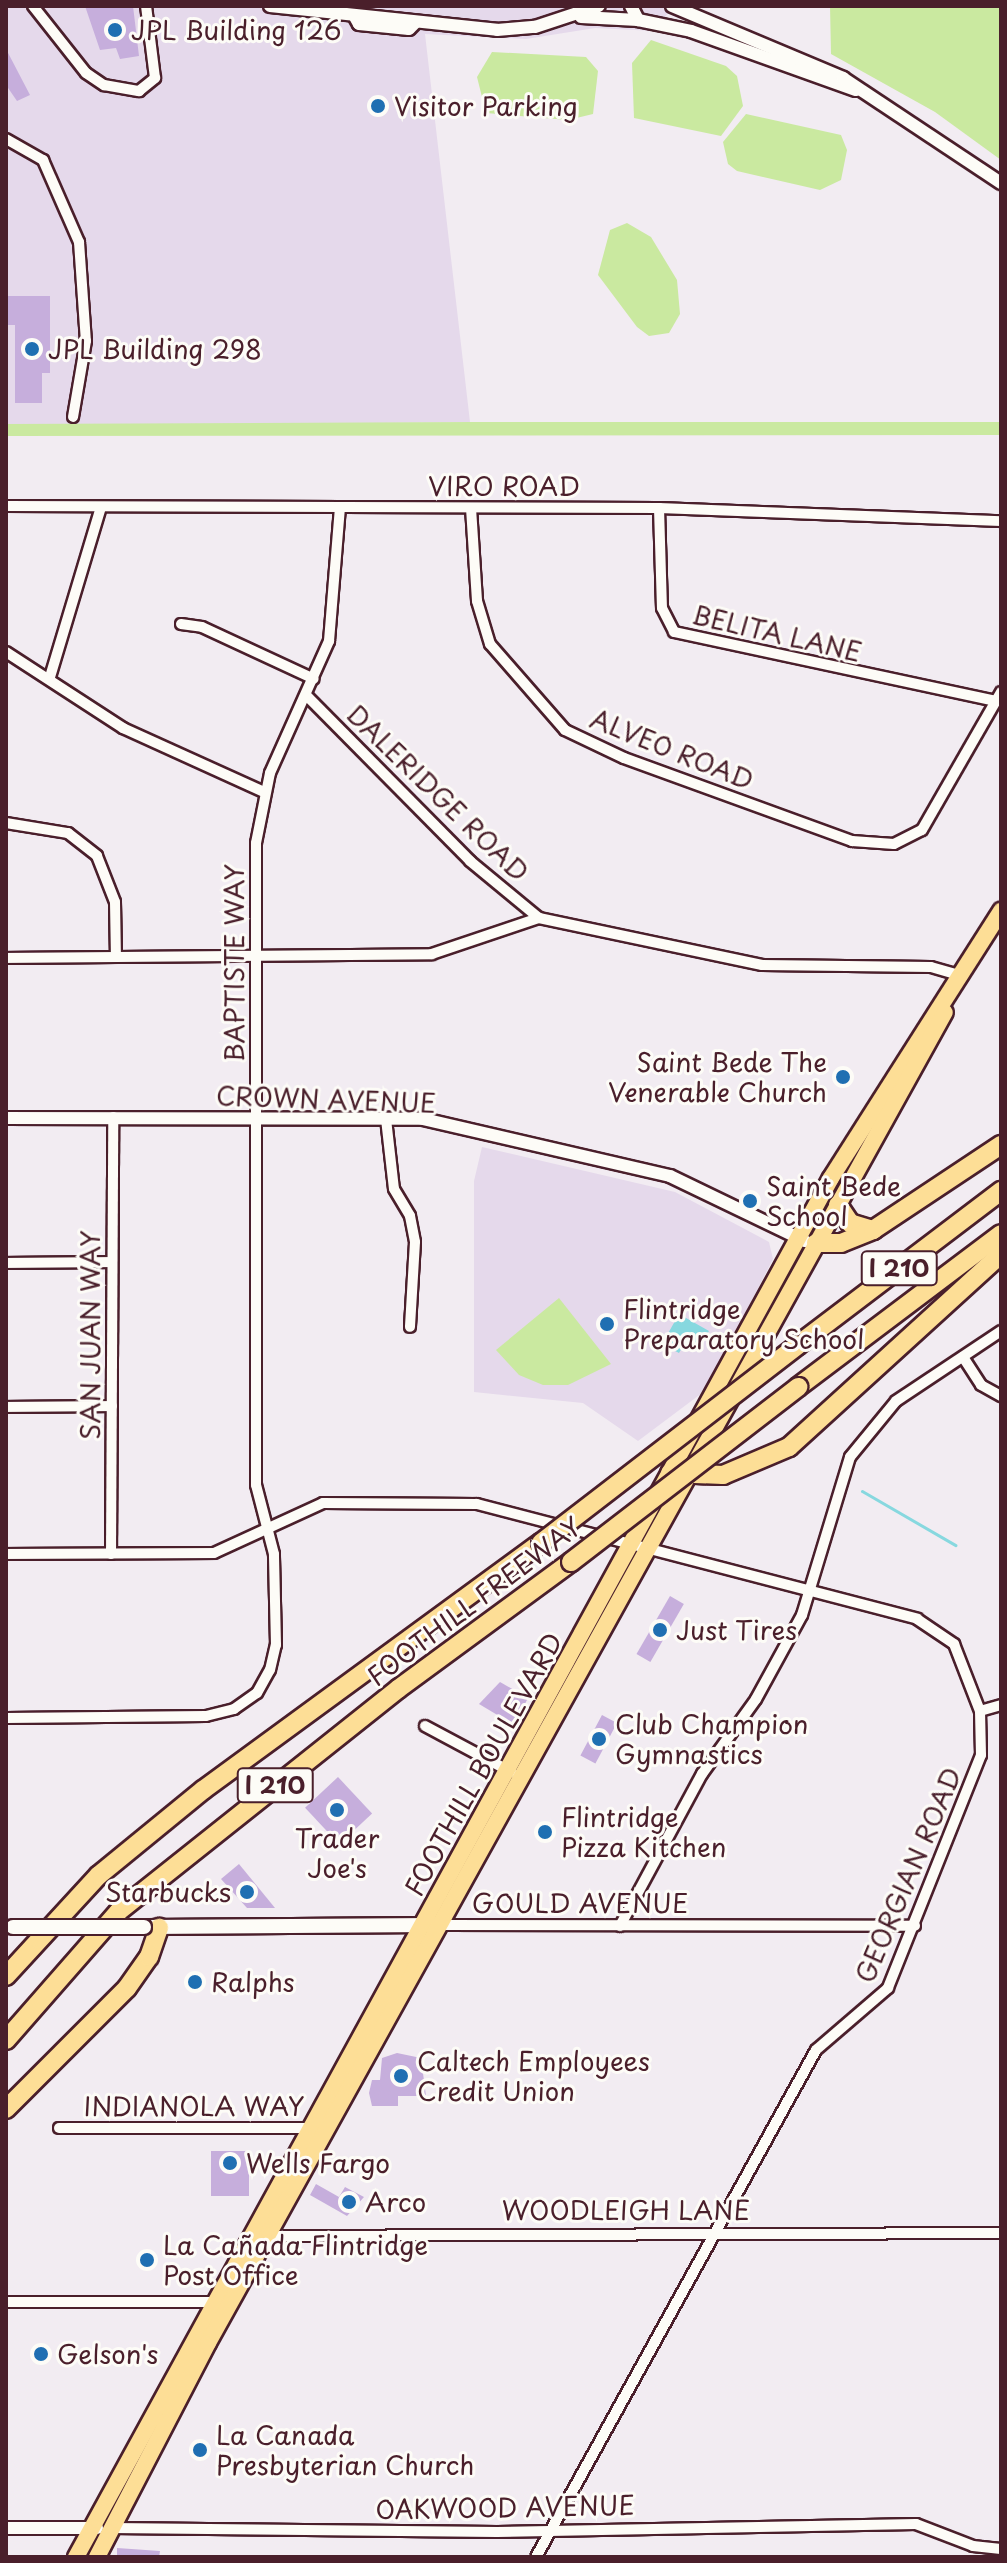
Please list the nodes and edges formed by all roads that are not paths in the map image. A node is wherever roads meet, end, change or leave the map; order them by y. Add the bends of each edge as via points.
1 (33, 6) edge
2 (146, 6) edge
3 (270, 6) edge
4 (599, 6) edge
5 (631, 6) edge
6 (666, 6) edge
7 (672, 6) edge
8 (354, 10) edge
9 (566, 18) junction
10 (638, 20) junction
11 (657, 21) junction
12 (856, 90) junction
13 (6, 139) edge
14 (1001, 183) edge
15 (73, 417) dead end
16 (6, 506) edge
17 (101, 507) junction
18 (340, 507) junction
19 (471, 508) junction
20 (659, 508) junction
21 (1001, 521) edge
22 (181, 624) dead end
23 (6, 652) edge
24 (50, 677) junction
25 (314, 679) junction
26 (307, 696) junction
27 (998, 696) edge
28 (264, 792) junction
29 (6, 823) edge
30 (1001, 911) edge
31 (539, 918) junction
32 (116, 957) junction
33 (256, 957) junction
34 (6, 958) edge
35 (965, 977) junction
36 (947, 1003) junction
37 (113, 1117) junction
38 (6, 1118) edge
39 (258, 1118) junction
40 (386, 1119) junction
41 (1001, 1145) edge
42 (1001, 1191) edge
43 (838, 1205) junction
44 (873, 1230) junction
45 (1001, 1234) edge
46 (807, 1241) junction
47 (1001, 1254) edge
48 (112, 1262) junction
49 (6, 1263) edge
50 (410, 1327) dead end
51 (1001, 1331) edge
52 (963, 1357) junction
53 (1001, 1396) edge
54 (112, 1406) junction
55 (6, 1407) edge
56 (670, 1473) junction
57 (690, 1477) junction
58 (267, 1527) junction
59 (634, 1543) junction
60 (652, 1548) junction
61 (6, 1554) edge
62 (111, 1554) junction
63 (811, 1591) junction
64 (1001, 1705) edge
65 (980, 1711) junction
66 (6, 1718) edge
67 (425, 1726) dead end
68 (514, 1774) junction
69 (422, 1925) junction
70 (440, 1925) junction
71 (620, 1926) junction
72 (915, 1926) junction
73 (10, 1927) edge
74 (152, 1927) junction
75 (6, 1976) edge
76 (6, 2040) edge
77 (6, 2109) edge
78 (329, 2127) junction
79 (59, 2128) dead end
80 (309, 2129) junction
81 (717, 2232) junction
82 (1001, 2233) edge
83 (260, 2235) junction
84 (6, 2302) edge
85 (222, 2303) junction
86 (6, 2528) edge
87 (92, 2528) junction
88 (112, 2528) junction
89 (553, 2528) junction
90 (1001, 2549) edge
91 (76, 2557) edge
92 (97, 2557) edge
93 (536, 2557) edge

1 - 2 street via 94,79 139,91 153,84
3 - 8 street
4 - 9 street
5 - 10 street
6 - 11 street
7 - 12 street via 843,78
8 - 9 street via 415,23 518,29
9 - 10 street
10 - 11 street
11 - 12 street
12 - 14 street via 913,119
13 - 15 street via 43,160 79,242 86,341
16 - 17 street, VIRO ROAD
17 - 18 street, VIRO ROAD
17 - 24 street
18 - 19 street, VIRO ROAD
18 - 25 street, BAPTISTE WAY via 334,616
19 - 20 street, VIRO ROAD
19 - 27 street, ALVEO ROAD via 477,601 490,644 565,730 624,758 852,841 885,846 911,838 931,818
20 - 21 street, VIRO ROAD
20 - 27 street, BELITA LANE via 662,608 674,632
22 - 25 street via 202,627
23 - 24 street
24 - 28 street via 123,728
25 - 26 street, BAPTISTE WAY
26 - 28 street, BAPTISTE WAY
26 - 31 street, DALERIDGE ROAD via 470,861
28 - 33 street, BAPTISTE WAY via 256,843
29 - 32 street via 68,833 97,856 115,902
30 - 35 main road, FOOTHILL BOULEVARD
31 - 33 street via 432,954
31 - 35 street, DALERIDGE ROAD via 762,965 931,967
32 - 33 street
32 - 34 street
33 - 39 street, BAPTISTE WAY
35 - 36 main road, FOOTHILL BOULEVARD
36 - 43 main road, FOOTHILL BOULEVARD
36 - 46 main road, FOOTHILL BOULEVARD via 913,1044
37 - 38 street, CROWN AVENUE
37 - 39 street, CROWN AVENUE
37 - 48 street, SAN JUAN WAY
39 - 40 street, CROWN AVENUE
39 - 58 street, BAPTISTE WAY via 256,1485
40 - 46 street, CROWN AVENUE via 423,1119 670,1176
40 - 50 street via 394,1189 410,1216 415,1242
41 - 44 highway
42 - 75 highway, FOOTHILL FREEWAY / I 210, bridge via 541,1543 203,1790 99,1875
43 - 44 highway via 850,1223
43 - 46 main road, FOOTHILL BOULEVARD
44 - 46 highway via 841,1243
45 - 76 highway, FOOTHILL FREEWAY / I 210, bridge via 386,1698 119,1911
46 - 56 main road, FOOTHILL BOULEVARD
46 - 57 main road, FOOTHILL BOULEVARD
47 - 57 highway via 815,1430 745,1468
48 - 49 street
48 - 54 street, SAN JUAN WAY
51 - 52 street
52 - 53 street via 981,1385
52 - 63 street via 896,1401 850,1457
54 - 55 street
54 - 62 street, SAN JUAN WAY
56 - 57 highway
56 - 59 main road, FOOTHILL BOULEVARD
57 - 60 main road, FOOTHILL BOULEVARD
58 - 59 street, GEORGIAN ROAD via 323,1503 452,1503 502,1507
58 - 62 street, GEORGIAN ROAD via 214,1553
58 - 66 street, BAPTISTE WAY via 276,1645 257,1693 234,1709 206,1716
59 - 60 street, GEORGIAN ROAD
59 - 68 main road, FOOTHILL BOULEVARD
60 - 63 street, GEORGIAN ROAD
60 - 68 main road, FOOTHILL BOULEVARD
61 - 62 street, GEORGIAN ROAD
63 - 65 street, GEORGIAN ROAD via 944,1631
63 - 71 street via 756,1699 702,1774
64 - 65 street
65 - 72 street, GEORGIAN ROAD via 977,1773
67 - 68 street
68 - 69 main road, FOOTHILL BOULEVARD
68 - 70 main road, FOOTHILL BOULEVARD
69 - 70 main road, GOULD AVENUE
69 - 74 main road, GOULD AVENUE
69 - 80 main road, FOOTHILL BOULEVARD
70 - 71 street, GOULD AVENUE
70 - 78 main road, FOOTHILL BOULEVARD
71 - 72 street, GOULD AVENUE
72 - 81 street, GEORGIAN ROAD via 874,2005 816,2050
73 - 74 main road, GOULD AVENUE, bridge
74 - 77 highway via 149,1957 127,1988
78 - 80 street, INDIANOLA WAY
78 - 83 main road, FOOTHILL BOULEVARD
79 - 80 street, INDIANOLA WAY
80 - 83 main road, FOOTHILL BOULEVARD
81 - 82 street, WOODLEIGH LANE
81 - 83 street, WOODLEIGH LANE
81 - 89 street, GEORGIAN ROAD
83 - 85 main road, FOOTHILL BOULEVARD
84 - 85 street
85 - 87 main road, FOOTHILL BOULEVARD
85 - 88 main road, FOOTHILL BOULEVARD
86 - 87 street, OAKWOOD AVENUE
87 - 88 street, OAKWOOD AVENUE
87 - 91 main road, FOOTHILL BOULEVARD
88 - 89 street, OAKWOOD AVENUE
88 - 92 main road, FOOTHILL BOULEVARD
89 - 90 street, OAKWOOD AVENUE via 916,2524 973,2546
89 - 93 street, GEORGIAN ROAD

